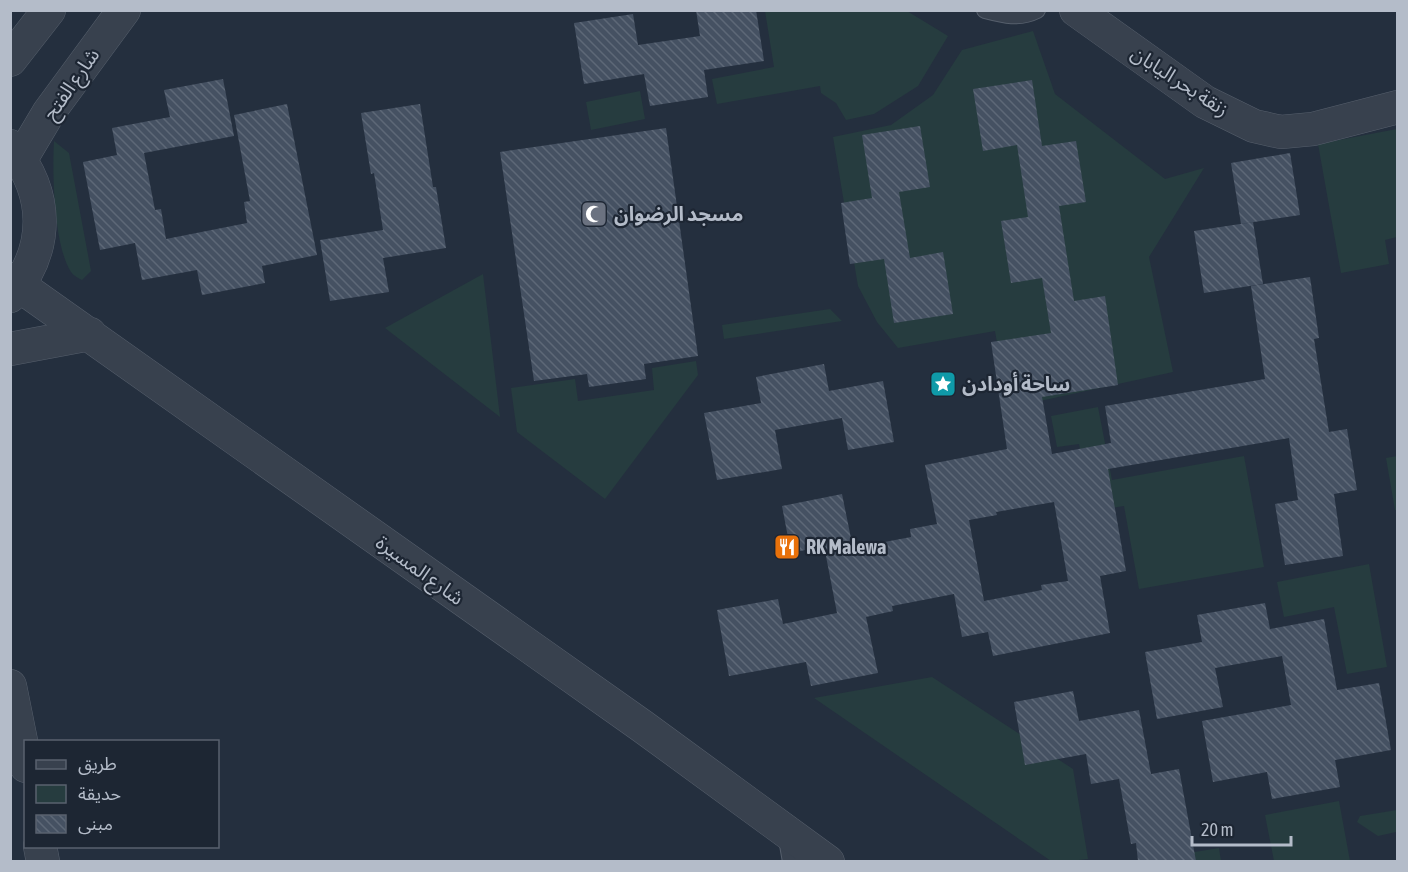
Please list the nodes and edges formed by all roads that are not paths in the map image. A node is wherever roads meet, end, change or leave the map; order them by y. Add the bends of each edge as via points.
1 (49, 10) edge
2 (124, 10) edge
3 (986, 10) edge
4 (1037, 10) edge
5 (1076, 10) edge
6 (10, 60) edge
7 (1398, 107) edge
8 (16, 153) edge
9 (14, 286) edge
10 (90, 334) junction
11 (10, 349) edge
12 (10, 686) edge
13 (24, 756) edge
14 (788, 846) edge
15 (828, 861) edge

1 - 6 street
2 - 8 street, شارع الفتح
3 - 4 lane via 1008,16
5 - 7 street, زنقة بحر اليابان via 1205,102 1254,126 1281,132 1313,129
8 - 9 street via 32,179 39,200 40,222 31,266
9 - 10 street, شارع المسيرة
10 - 11 street
10 - 14 street, شارع المسيرة via 642,726
12 - 13 street
14 - 15 street, شارع المسيرة

